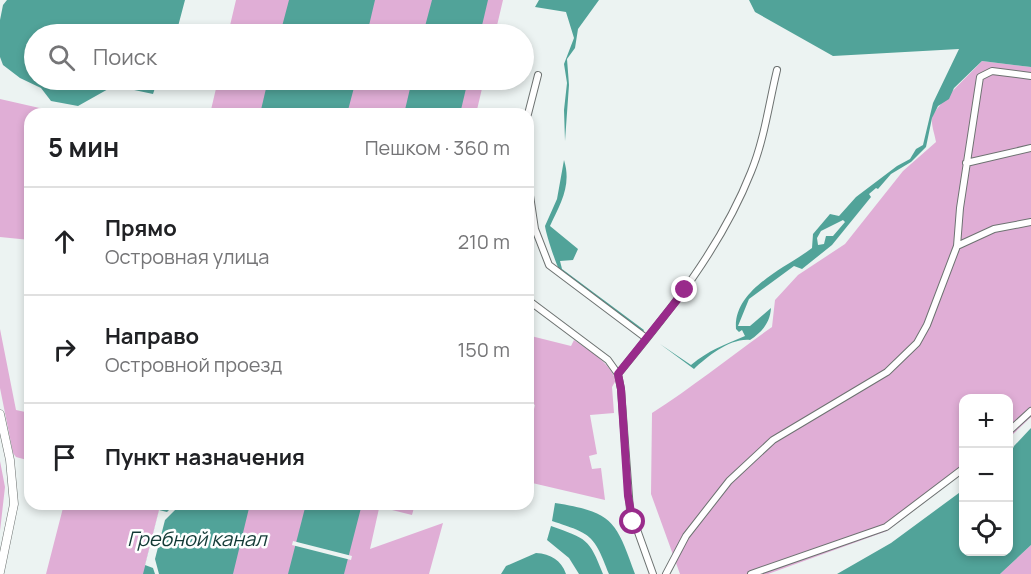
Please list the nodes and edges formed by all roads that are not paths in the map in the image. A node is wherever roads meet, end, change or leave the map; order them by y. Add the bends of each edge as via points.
1 (777, 70) dead end
2 (538, 75) dead end
3 (1031, 76) edge
4 (530, 108) edge
5 (1031, 148) edge
6 (966, 162) junction
7 (534, 222) edge
8 (1031, 222) edge
9 (957, 246) junction
10 (534, 304) edge
11 (646, 338) junction
12 (618, 374) junction
13 (1031, 411) edge
14 (0, 414) edge
15 (1013, 427) edge
16 (959, 471) edge
17 (0, 572) edge
18 (653, 574) edge
19 (666, 574) edge
20 (751, 574) edge

1 - 11 street via 752,170 729,220 695,276
2 - 4 street
3 - 6 street via 992,71 980,77
5 - 6 street
6 - 9 street
7 - 11 street via 549,265
8 - 9 street via 994,229
9 - 19 street via 917,344 887,372 797,424 766,447 729,481 686,536
10 - 12 street via 608,360
11 - 12 street
12 - 18 street via 630,510
13 - 15 street
14 - 17 main road via 14,504
16 - 20 street via 886,527

